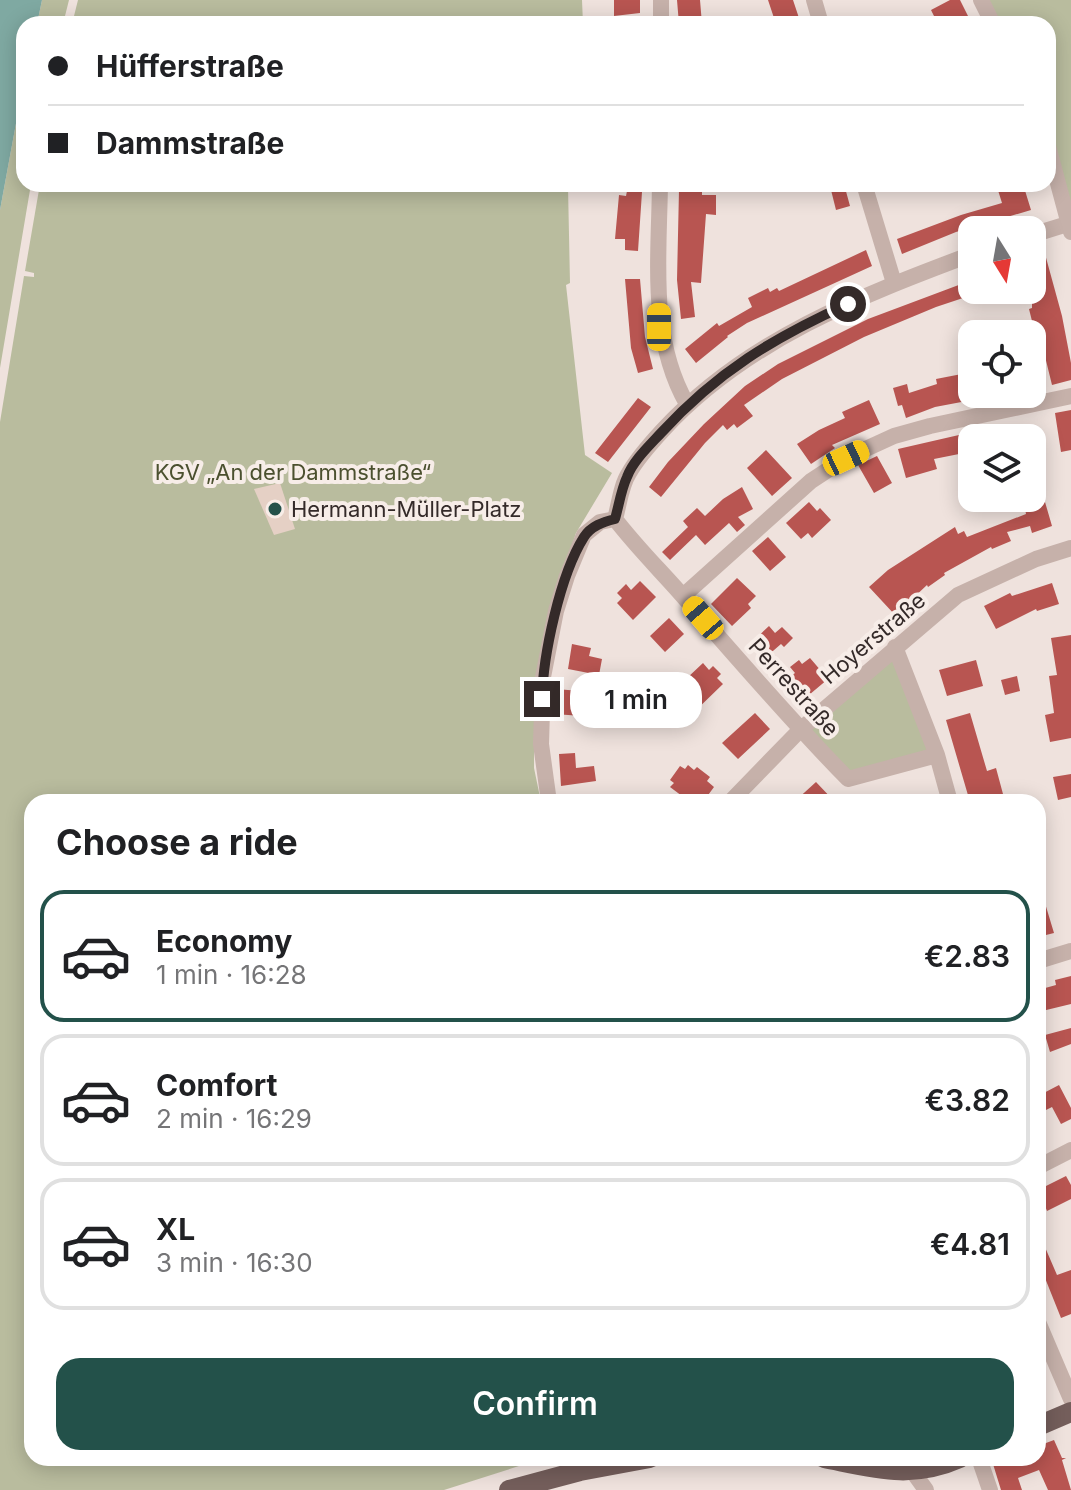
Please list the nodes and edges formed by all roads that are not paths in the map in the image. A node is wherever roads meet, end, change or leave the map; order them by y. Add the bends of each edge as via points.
1 (1056, 175) edge
2 (660, 192) edge
3 (866, 192) edge
4 (1070, 226) edge
5 (1046, 232) edge
6 (958, 259) edge
7 (894, 283) junction
8 (1071, 396) edge
9 (687, 404) junction
10 (615, 519) junction
11 (1071, 548) edge
12 (683, 596) junction
13 (895, 647) junction
14 (800, 730) junction
15 (937, 755) junction
16 (548, 794) edge
17 (738, 794) edge
18 (948, 794) edge
19 (1071, 951) edge
20 (1046, 959) edge
21 (1071, 1150) edge
22 (1046, 1163) edge
23 (1046, 1341) edge
24 (1071, 1399) edge
25 (1071, 1412) edge
26 (1046, 1423) edge
27 (607, 1466) edge
28 (863, 1466) edge
29 (903, 1466) edge
30 (909, 1466) edge
31 (916, 1466) edge
32 (937, 1466) edge
33 (982, 1466) edge
34 (513, 1489) edge
35 (926, 1490) edge
36 (990, 1490) edge

1 - 4 street
2 - 9 street via 659,327 674,381
3 - 7 street
4 - 5 street
6 - 7 street
7 - 9 street via 802,325 749,356
8 - 12 street via 930,426 846,458 811,481
9 - 10 street via 627,475
10 - 12 street, Perrestraße
10 - 16 street via 600,522 584,535 556,611 543,677 541,744
11 - 13 street, Hoyerstraße via 958,595
12 - 14 street, Perrestraße
13 - 14 street, Hoyerstraße
13 - 15 street
14 - 15 street, Perrestraße via 848,779
14 - 17 street, Hoyerstraße
15 - 18 street
19 - 20 street
21 - 22 street
23 - 24 street
25 - 26 main road
27 - 34 main road
28 - 29 main road
30 - 35 street
31 - 32 main road
33 - 36 street

